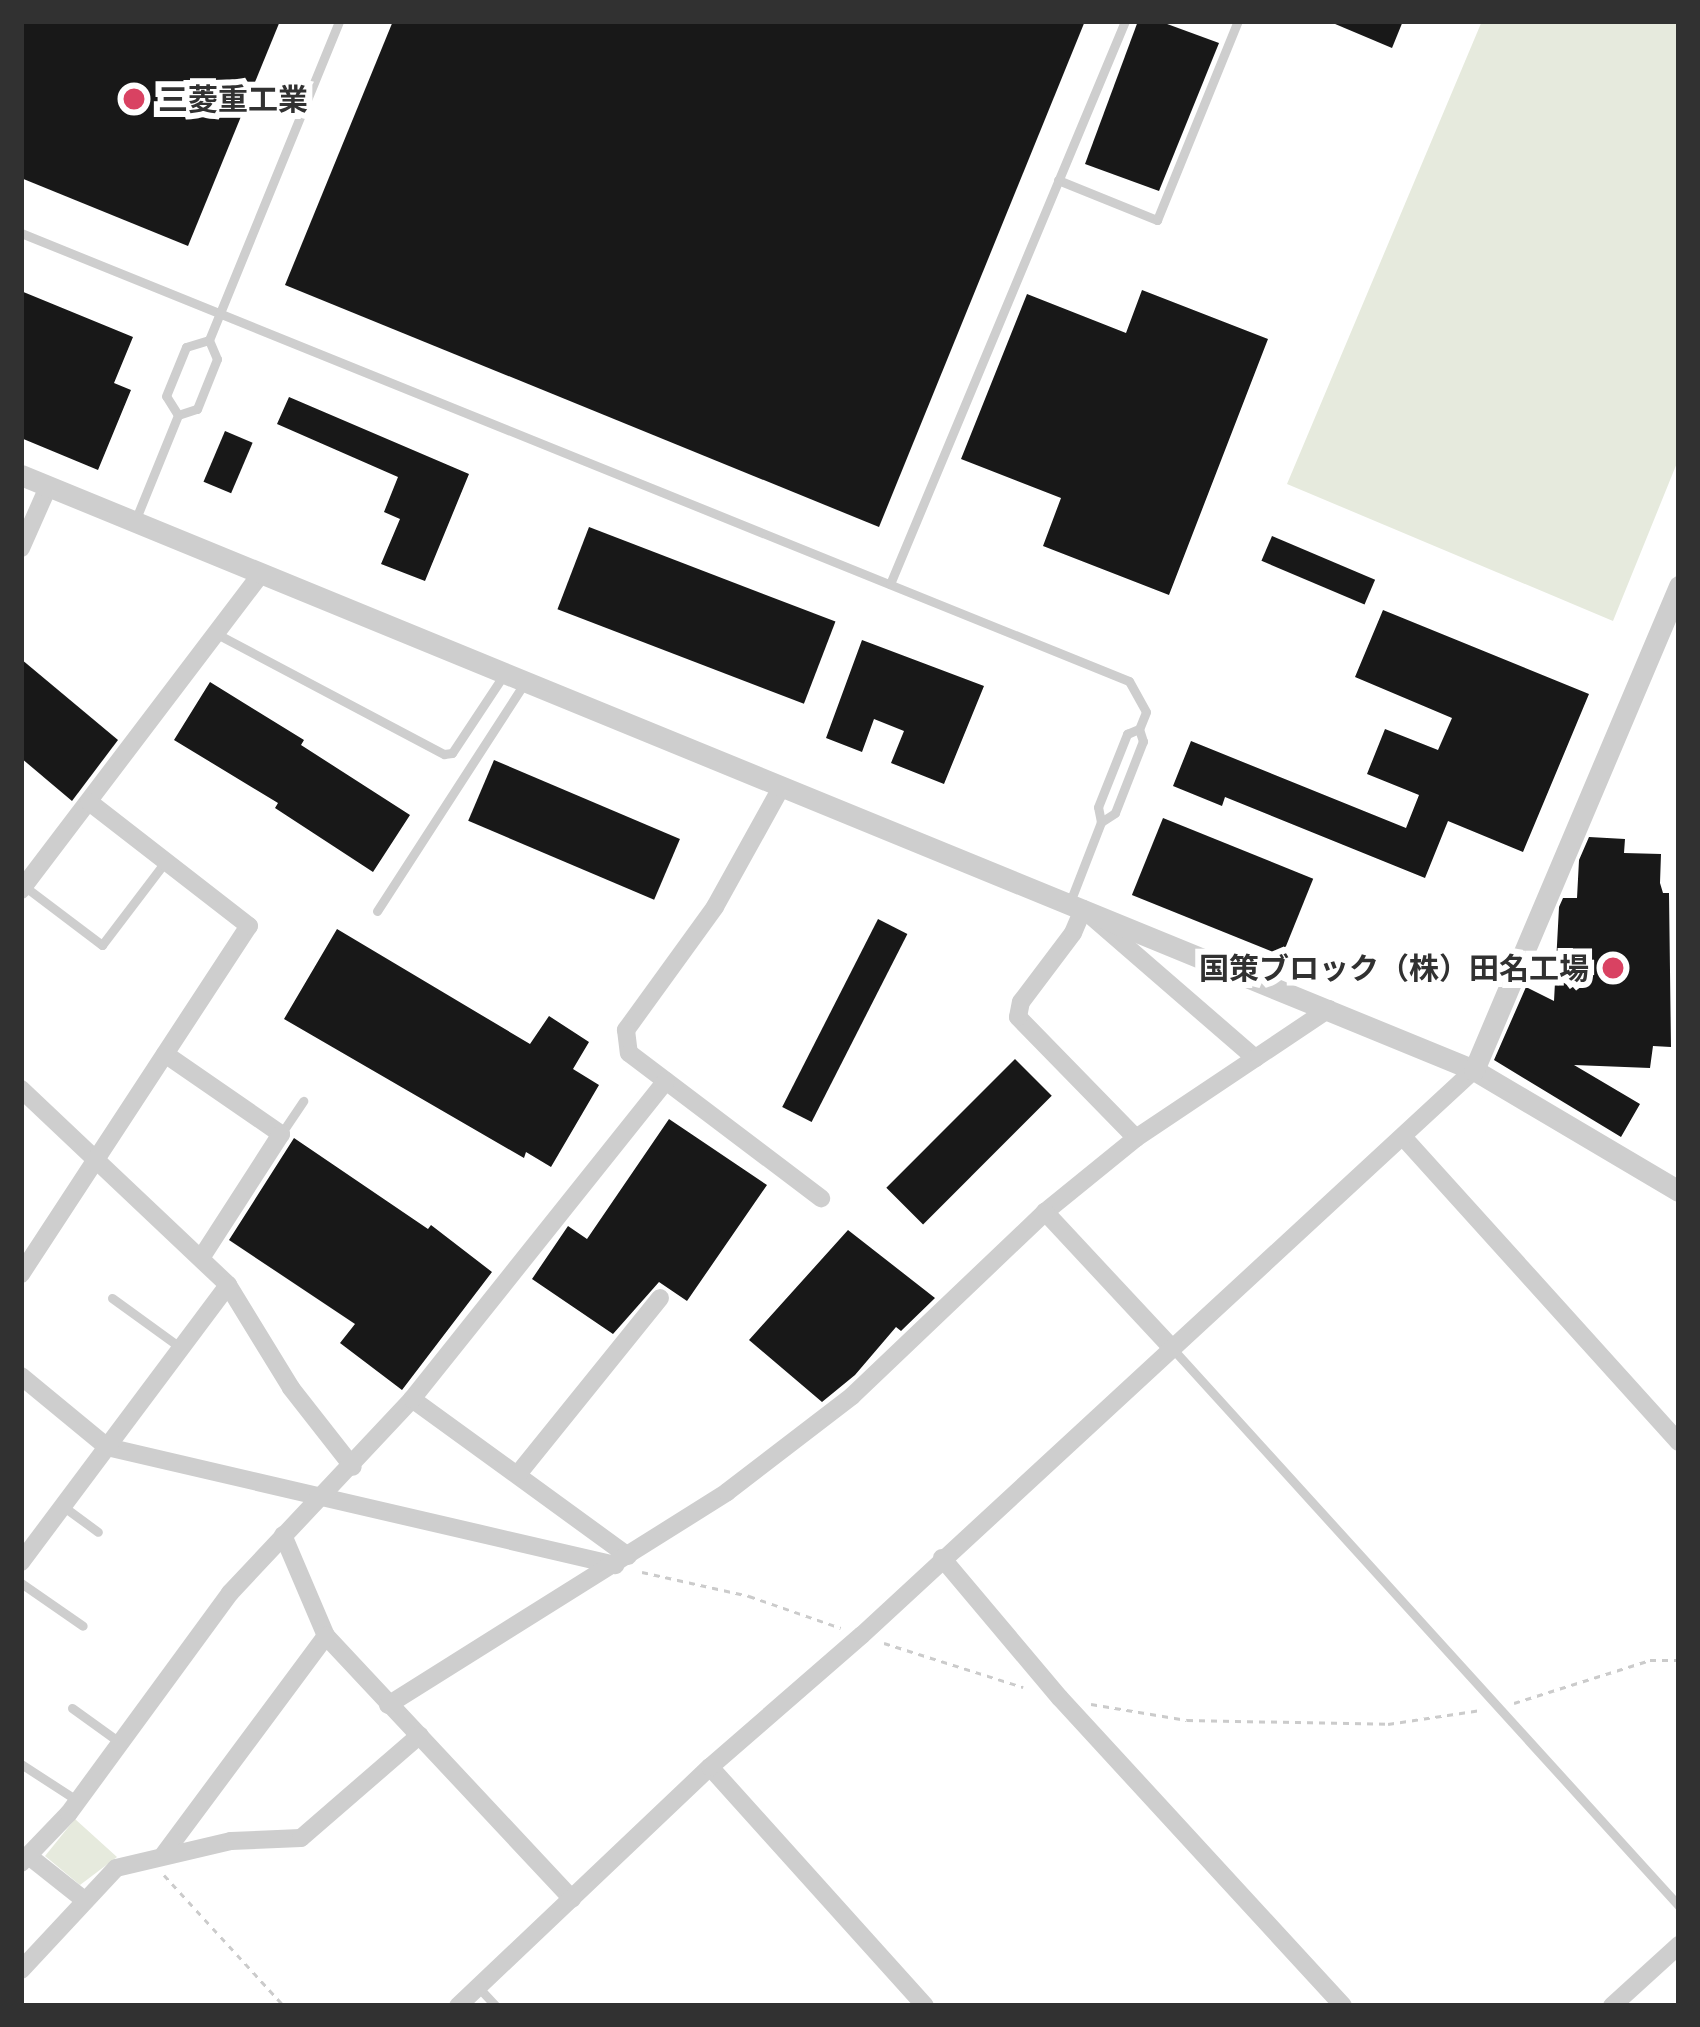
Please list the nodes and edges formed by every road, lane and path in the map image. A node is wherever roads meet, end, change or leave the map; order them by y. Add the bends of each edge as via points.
1 (339, 21) edge
2 (1125, 21) edge
3 (1238, 21) edge
4 (1058, 180) junction
5 (21, 233) edge
6 (219, 314) junction
7 (209, 340) junction
8 (178, 415) junction
9 (21, 476) edge
10 (48, 487) junction
11 (134, 522) junction
12 (21, 548) edge
13 (262, 574) junction
14 (890, 584) junction
15 (1679, 586) edge
16 (217, 634) junction
17 (515, 677) junction
18 (1139, 729) junction
19 (782, 786) junction
20 (89, 802) junction
21 (1101, 822) junction
22 (166, 862) junction
23 (22, 888) edge
24 (1076, 906) junction
25 (377, 911) dead end
26 (102, 945) junction
27 (92, 957) dead end
28 (1329, 1009) junction
29 (165, 1054) junction
30 (1255, 1058) junction
31 (1474, 1070) junction
32 (666, 1081) junction
33 (21, 1089) edge
34 (303, 1101) dead end
35 (281, 1134) junction
36 (1136, 1138) junction
37 (1404, 1138) junction
38 (97, 1157) junction
39 (1678, 1187) edge
40 (820, 1198) dead end
41 (1046, 1213) junction
42 (201, 1258) junction
43 (21, 1274) edge
44 (228, 1285) junction
45 (112, 1298) dead end
46 (660, 1298) dead end
47 (1171, 1346) junction
48 (181, 1348) junction
49 (21, 1376) edge
50 (412, 1399) junction
51 (1679, 1442) edge
52 (107, 1447) junction
53 (353, 1467) junction
54 (518, 1474) junction
55 (318, 1500) junction
56 (63, 1506) junction
57 (98, 1532) dead end
58 (283, 1535) junction
59 (942, 1558) junction
60 (621, 1561) junction
61 (21, 1562) edge
62 (21, 1583) edge
63 (83, 1626) dead end
64 (862, 1635) junction
65 (326, 1636) junction
66 (1679, 1660) edge
67 (1060, 1698) junction
68 (388, 1705) junction
69 (1498, 1707) junction
70 (72, 1708) dead end
71 (420, 1735) junction
72 (122, 1744) junction
73 (21, 1764) edge
74 (710, 1767) junction
75 (78, 1801) junction
76 (156, 1856) junction
77 (26, 1860) edge
78 (83, 1898) junction
79 (572, 1899) junction
80 (1679, 1906) edge
81 (1679, 1945) edge
82 (21, 1970) edge
83 (479, 1988) junction
84 (284, 2006) edge
85 (458, 2006) edge
86 (496, 2006) edge
87 (926, 2006) edge
88 (1343, 2006) edge
89 (1612, 2006) edge

1 - 6 lane
2 - 4 lane
3 - 4 lane via 1157,220
4 - 14 lane
5 - 6 lane
6 - 7 lane
6 - 14 lane
7 - 8 lane via 217,359 196,409
7 - 8 lane via 186,347 166,396
8 - 11 lane
9 - 10 street
10 - 11 street
10 - 12 street
11 - 13 street
13 - 16 street
13 - 17 street
14 - 18 lane via 1129,681 1146,712
15 - 31 street
16 - 17 lane via 445,754
16 - 20 street
17 - 19 street
17 - 25 lane
18 - 21 lane via 1143,742 1115,813
18 - 21 lane via 1127,734 1098,807
19 - 24 street
19 - 32 street via 716,907 626,1030 628,1053
20 - 22 street
20 - 23 street
21 - 24 lane
22 - 26 lane
22 - 29 street via 249,926
23 - 26 lane
24 - 28 street
24 - 30 street
24 - 36 street via 1072,933 1018,1018
26 - 27 lane
28 - 30 street
28 - 31 street
29 - 35 street
29 - 38 street
30 - 36 street
31 - 37 street
31 - 39 street
32 - 40 street
32 - 50 street
33 - 38 street
34 - 35 lane
35 - 42 street
36 - 41 street
37 - 47 street
37 - 51 street
38 - 42 street
38 - 43 street
41 - 47 street
41 - 60 street via 852,1396
42 - 44 street
44 - 48 street
44 - 53 street via 291,1388
45 - 48 lane
46 - 54 street
47 - 59 street
47 - 69 lane
48 - 52 street
49 - 52 street
50 - 53 street
50 - 54 street
52 - 55 street
52 - 56 street
53 - 55 street
54 - 60 street
55 - 58 street
55 - 60 street
56 - 57 lane
56 - 61 street
58 - 65 street
58 - 72 street via 230,1593
59 - 64 street
59 - 67 street
60 - 64 path
60 - 68 street
62 - 63 lane
64 - 67 path
64 - 74 street
65 - 68 street
65 - 76 street
66 - 69 path via 1650,1660
67 - 69 path via 1187,1720 1276,1722 1388,1724
67 - 88 street
68 - 71 street
69 - 80 lane
70 - 72 lane
71 - 76 street via 302,1838
71 - 79 street
72 - 75 street
73 - 75 lane
74 - 79 street
74 - 87 street
75 - 77 street
76 - 78 street via 116,1868
76 - 84 path
77 - 78 street
78 - 82 street
79 - 83 street
81 - 89 street
83 - 85 street
83 - 86 lane

